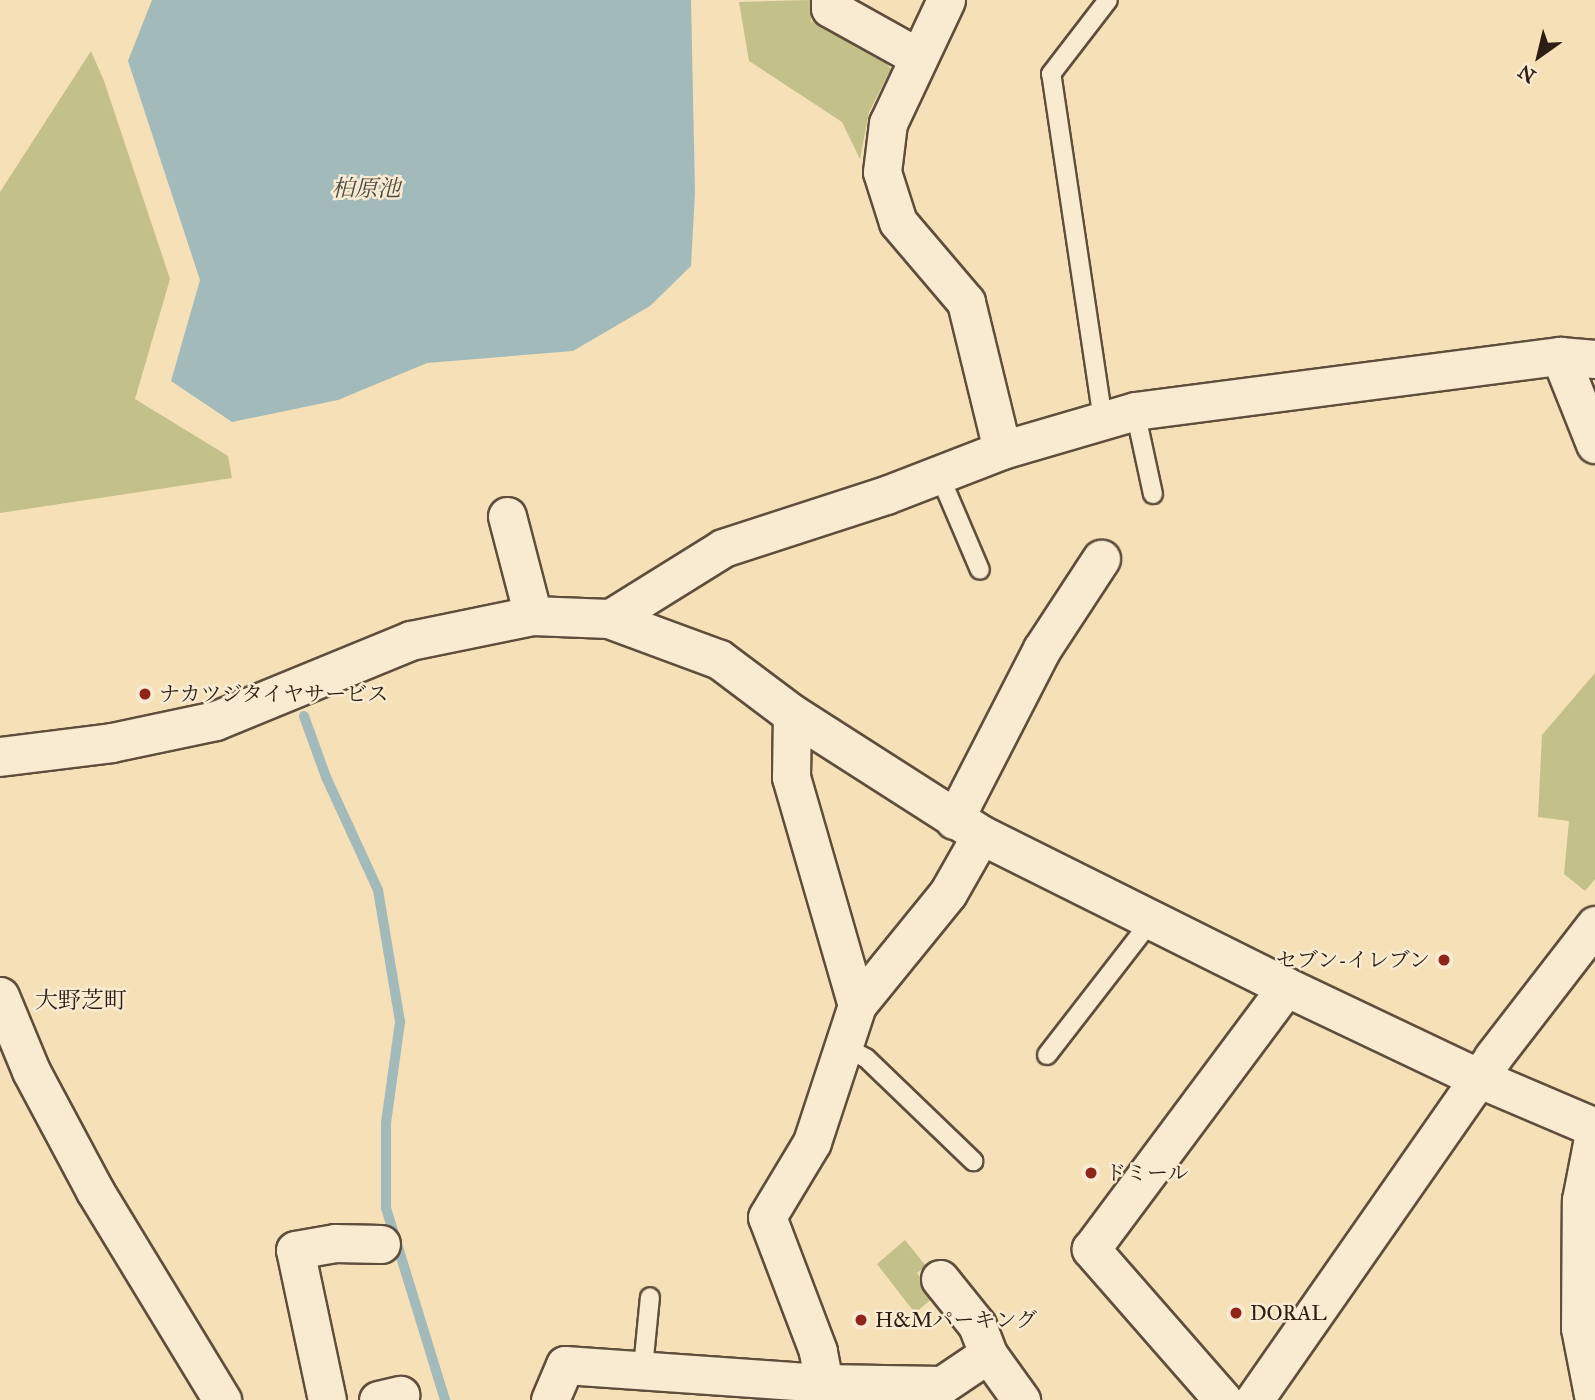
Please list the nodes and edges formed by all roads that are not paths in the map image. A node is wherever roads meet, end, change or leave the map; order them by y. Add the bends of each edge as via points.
1 (830, 0) edge
2 (946, 0) edge
3 (1108, 0) edge
4 (918, 57) junction
5 (1577, 358) edge
6 (1119, 415) junction
7 (1595, 444) edge
8 (1002, 450) junction
9 (939, 474) junction
10 (1153, 494) dead end
11 (507, 516) dead end
12 (1101, 559) dead end
13 (980, 570) dead end
14 (533, 616) junction
15 (610, 619) junction
16 (792, 714) junction
17 (0, 757) edge
18 (968, 828) junction
19 (1151, 921) junction
20 (1595, 925) edge
21 (1286, 987) junction
22 (0, 996) edge
23 (857, 1005) junction
24 (844, 1046) junction
25 (1047, 1055) dead end
26 (1478, 1078) junction
27 (1595, 1128) edge
28 (973, 1161) dead end
29 (381, 1244) dead end
30 (940, 1279) dead end
31 (650, 1297) dead end
32 (988, 1354) junction
33 (643, 1368) junction
34 (824, 1391) edge
35 (222, 1400) edge
36 (327, 1400) edge
37 (550, 1400) edge
38 (1021, 1400) edge
39 (1223, 1400) edge
40 (1254, 1400) edge
41 (1594, 1400) edge

1 - 4 street via 830,8
2 - 4 street
3 - 6 lane via 1051,74
4 - 8 street via 888,123 882,172 898,222 966,302
5 - 6 street
5 - 7 street
6 - 8 street
6 - 10 lane
8 - 9 street
9 - 13 lane
9 - 15 street via 723,548
11 - 14 street
12 - 18 street via 1042,649
14 - 15 street
14 - 17 street via 411,641 216,721 112,743
15 - 16 street via 720,660
16 - 18 street
16 - 23 street via 791,777
18 - 19 street
18 - 23 street via 948,892
19 - 21 street
19 - 25 lane
20 - 26 street
21 - 26 street
21 - 39 street via 1091,1249
22 - 35 street via 32,1071 95,1191
23 - 24 street
24 - 28 lane via 866,1058
24 - 34 street via 812,1143 767,1217 818,1351
26 - 27 street
26 - 40 street
27 - 41 street via 1581,1200 1580,1328
29 - 36 street via 335,1243 295,1250
30 - 32 street via 976,1325
31 - 33 lane
32 - 34 street via 942,1385
32 - 38 street
33 - 34 street
33 - 37 street via 565,1365

